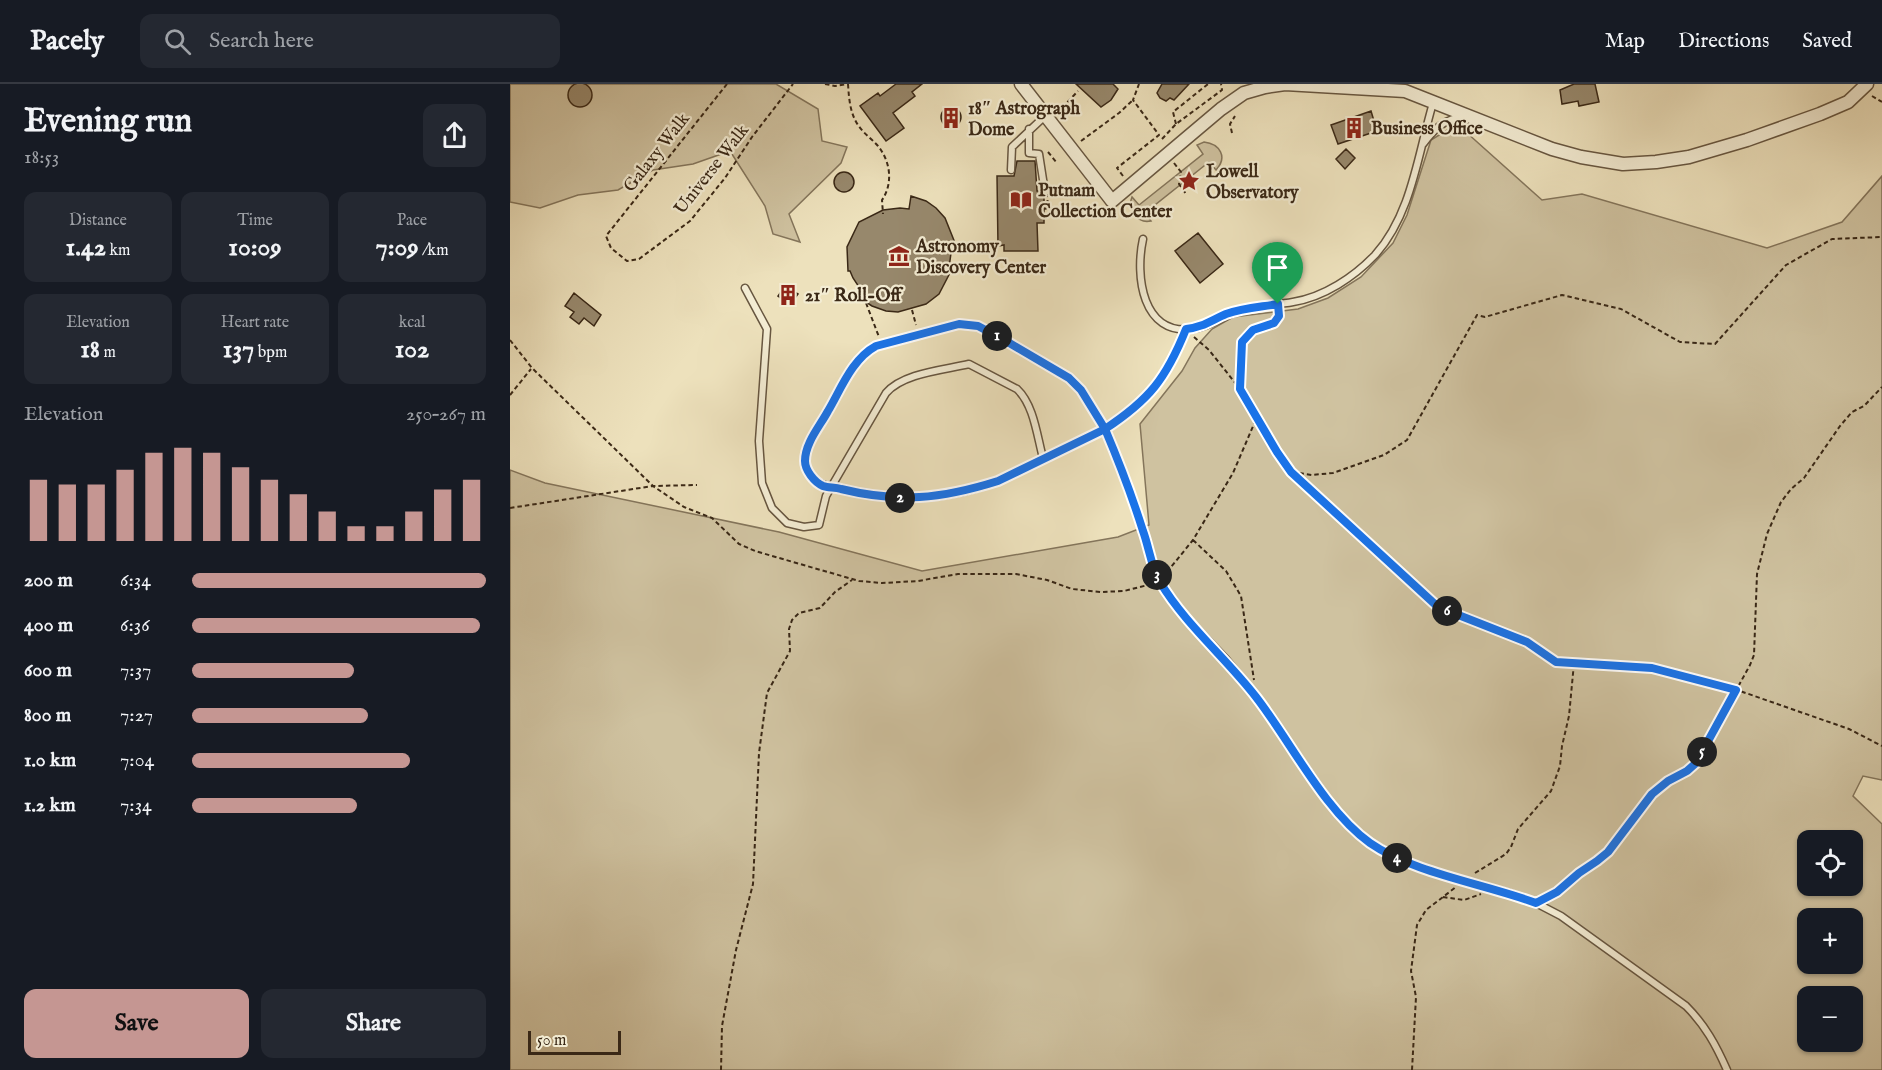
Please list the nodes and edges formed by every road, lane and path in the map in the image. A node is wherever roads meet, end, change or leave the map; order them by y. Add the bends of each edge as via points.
1 (727, 84) edge
2 (793, 84) edge
3 (825, 84) edge
4 (848, 84) edge
5 (1021, 84) edge
6 (1139, 84) edge
7 (1208, 84) edge
8 (1221, 84) edge
9 (1867, 84) edge
10 (1078, 91) dead end
11 (1133, 100) junction
12 (1433, 102) junction
13 (1241, 111) dead end
14 (1050, 116) junction
15 (1472, 118) junction
16 (1176, 124) junction
17 (1029, 129) junction
18 (1232, 133) dead end
19 (1162, 139) dead end
20 (1076, 145) dead end
21 (1421, 147) junction
22 (1046, 150) dead end
23 (1057, 163) dead end
24 (1174, 163) dead end
25 (1011, 170) dead end
26 (1125, 178) dead end
27 (1044, 186) dead end
28 (1186, 194) dead end
29 (883, 214) dead end
30 (1882, 237) edge
31 (1143, 239) dead end
32 (639, 260) joint
33 (745, 288) dead end
34 (866, 303) dead end
35 (1278, 304) junction
36 (912, 310) dead end
37 (917, 328) dead end
38 (1186, 329) junction
39 (879, 337) dead end
40 (510, 340) edge
41 (532, 368) junction
42 (1882, 387) edge
43 (1240, 389) junction
44 (510, 395) edge
45 (1257, 417) junction
46 (1105, 429) junction
47 (1043, 458) junction
48 (1291, 472) junction
49 (697, 485) dead end
50 (653, 486) junction
51 (833, 487) junction
52 (510, 508) edge
53 (1193, 540) junction
54 (853, 580) junction
55 (1160, 582) junction
56 (1574, 663) junction
57 (1736, 690) junction
58 (1257, 698) junction
59 (1882, 747) edge
60 (1464, 880) junction
61 (1495, 889) junction
62 (1443, 897) junction
63 (1536, 903) junction
64 (721, 1070) edge
65 (1412, 1070) edge
66 (1727, 1070) edge

1 - 32 path, Galaxy Walk via 606,236 617,255 627,261
2 - 32 path, Universe Walk via 690,221
3 - 4 path
4 - 29 path via 854,117 887,164 890,178 882,200
5 - 14 street
6 - 11 path
7 - 16 path via 1173,112
8 - 16 path via 1222,90
9 - 15 street via 1848,102 1820,114 1689,157 1656,162 1623,164 1581,157
10 - 14 path
11 - 20 path
11 - 26 path via 1159,135 1118,168
12 - 14 street via 1406,91 1286,84 1244,93 1112,201
12 - 15 street
12 - 21 lane
13 - 18 path via 1230,124
14 - 17 lane
15 - 21 lane via 1444,123
16 - 19 path
17 - 25 lane via 1012,147
17 - 27 lane via 1029,153 1039,154
21 - 35 lane via 1402,210 1376,253 1348,279 1296,302
22 - 23 path
24 - 28 path via 1181,172 1179,184
30 - 48 path via 1832,239 1786,265 1715,344 1680,342 1621,309 1562,295 1477,315 1407,440 1384,455 1333,473
31 - 38 lane via 1139,270 1147,303 1167,327
33 - 51 lane via 767,329 759,441 765,494 787,523 804,527 819,525 826,496
34 - 39 path
35 - 38 lane via 1246,308 1196,329
35 - 43 path via 1279,316 1274,323 1253,330 1242,342
36 - 37 path
38 - 43 path via 1209,350
38 - 46 lane via 1173,362 1158,383 1128,414
40 - 41 path
41 - 44 path
41 - 50 path
42 - 57 path via 1852,412 1804,478 1781,502 1767,534 1758,574 1754,655
43 - 45 path
45 - 48 path
45 - 53 path via 1233,473
46 - 47 lane
46 - 51 lane via 1069,378 987,330 959,324 876,346 861,357 806,453 805,463 811,475 823,486
46 - 55 lane
47 - 51 lane via 980,487 914,499
47 - 51 lane via 1024,395 969,364 910,377 891,387
48 - 56 path via 1438,607 1527,642 1556,662
49 - 50 path
50 - 52 path
50 - 54 path via 684,507 712,518 739,544
53 - 55 path
53 - 58 path via 1226,571 1241,596
54 - 55 path via 882,583 958,574 1016,574 1072,589 1101,592
54 - 64 path via 820,608 799,613 792,620 790,651 767,693 759,753 753,884 722,1026
55 - 58 lane
56 - 57 path via 1652,668
56 - 60 path via 1560,766 1551,790 1518,829 1506,854
57 - 59 path via 1849,729
57 - 63 path via 1696,763 1652,794 1608,852 1557,892
58 - 60 lane via 1334,808 1353,828 1402,860
60 - 61 lane
60 - 62 path
61 - 62 path via 1464,900
61 - 63 lane
62 - 65 path via 1426,910 1417,925 1411,971 1416,997
63 - 66 lane via 1584,931 1686,1006 1701,1020

